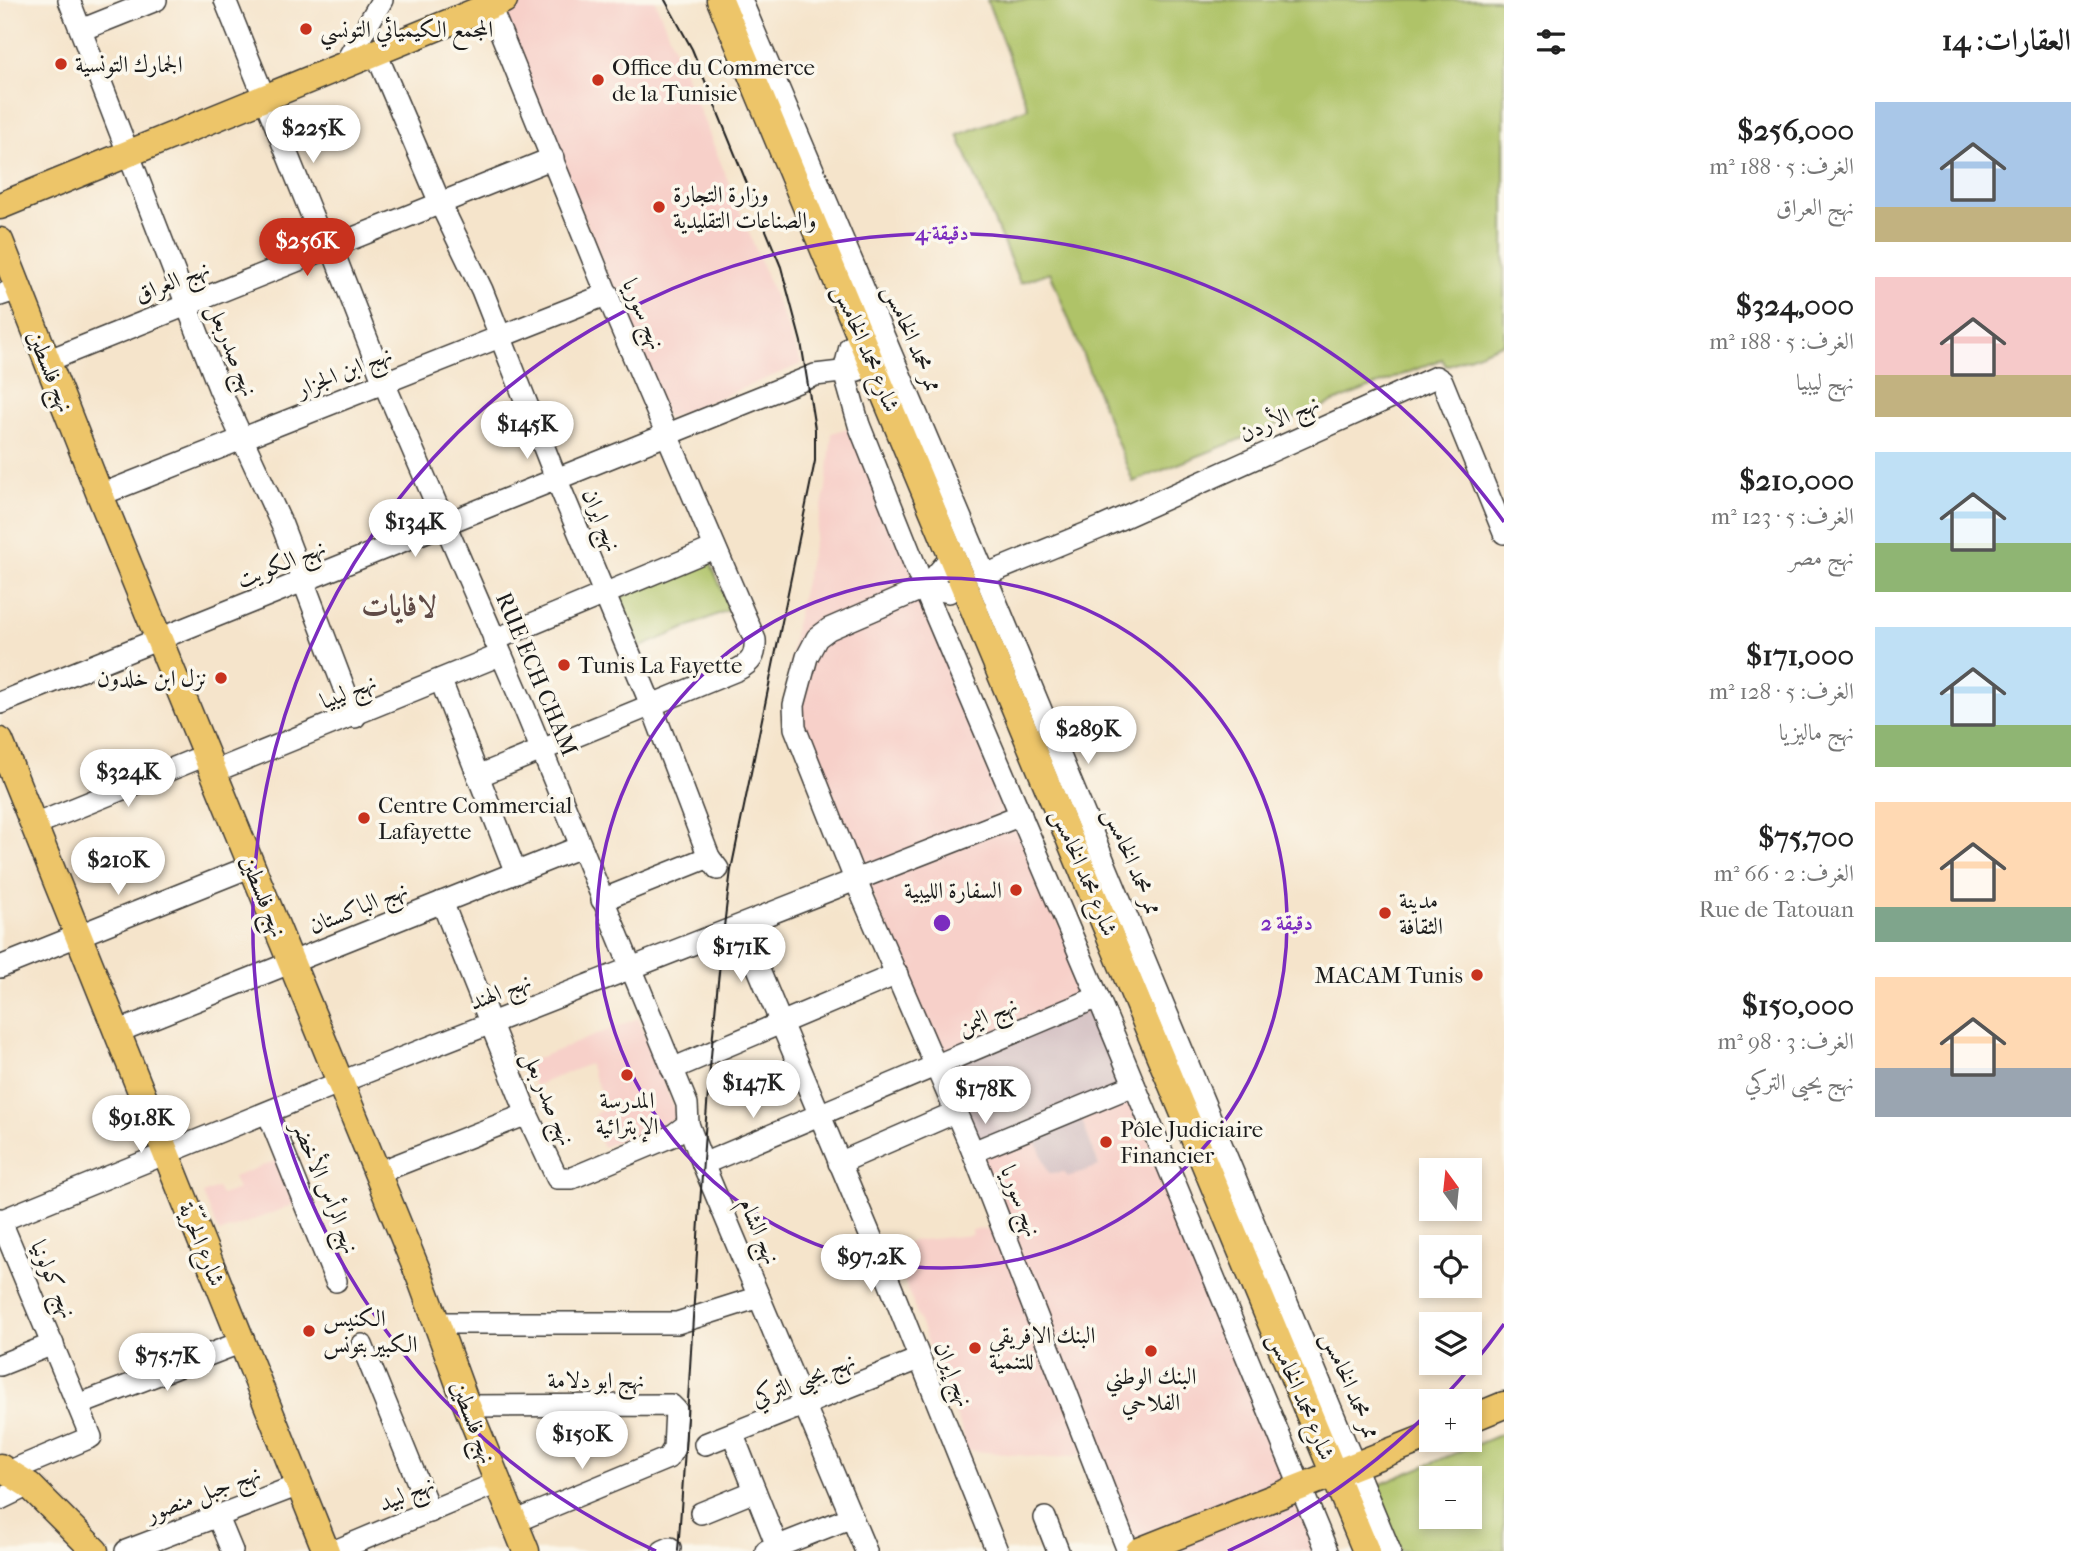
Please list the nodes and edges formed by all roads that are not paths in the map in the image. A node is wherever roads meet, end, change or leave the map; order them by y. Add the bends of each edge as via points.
1 (69, 0) edge
2 (156, 0) edge
3 (225, 0) edge
4 (382, 0) edge
5 (705, 0) edge
6 (720, 0) edge
7 (741, 0) edge
8 (497, 3) edge
9 (82, 30) junction
10 (376, 52) junction
11 (344, 65) junction
12 (263, 98) junction
13 (130, 153) junction
14 (553, 158) junction
15 (440, 203) junction
16 (0, 206) edge
17 (0, 242) edge
18 (328, 247) junction
19 (9, 292) edge
20 (608, 294) junction
21 (186, 303) junction
22 (850, 307) junction
23 (500, 338) junction
24 (849, 356) junction
25 (47, 361) junction
26 (815, 375) junction
27 (384, 383) junction
28 (666, 434) junction
29 (241, 440) junction
30 (556, 478) junction
31 (100, 495) junction
32 (443, 524) junction
33 (1504, 533) edge
34 (714, 548) junction
35 (985, 575) junction
36 (939, 579) junction
37 (303, 582) junction
38 (605, 593) junction
39 (160, 640) junction
40 (497, 648) junction
41 (441, 681) junction
42 (0, 703) edge
43 (652, 707) junction
44 (355, 717) junction
45 (0, 741) edge
46 (541, 750) junction
47 (210, 764) junction
48 (478, 776) junction
49 (1021, 815) junction
50 (34, 825) junction
51 (580, 846) junction
52 (252, 866) junction
53 (516, 873) junction
54 (855, 879) junction
55 (602, 900) junction
56 (442, 901) junction
57 (742, 930) dead end
58 (79, 936) junction
59 (291, 962) junction
60 (0, 967) edge
61 (630, 968) junction
62 (897, 974) junction
63 (1098, 997) junction
64 (490, 1023) junction
65 (779, 1023) junction
66 (117, 1032) junction
67 (935, 1066) junction
68 (672, 1069) junction
69 (341, 1082) junction
70 (1134, 1085) junction
71 (956, 1112) junction
72 (268, 1113) junction
73 (527, 1114) junction
74 (820, 1116) junction
75 (688, 1124) junction
76 (973, 1152) junction
77 (167, 1155) junction
78 (839, 1163) junction
79 (703, 1164) junction
80 (377, 1173) junction
81 (0, 1220) edge
82 (336, 1281) dead end
83 (759, 1297) junction
84 (438, 1322) junction
85 (242, 1342) junction
86 (53, 1344) junction
87 (362, 1345) dead end
88 (919, 1359) junction
89 (0, 1365) edge
90 (78, 1405) junction
91 (1504, 1405) edge
92 (467, 1406) junction
93 (805, 1406) junction
94 (1482, 1414) edge
95 (733, 1435) junction
96 (1419, 1440) edge
97 (705, 1444) dead end
98 (12, 1475) edge
99 (1328, 1477) junction
100 (498, 1483) junction
101 (299, 1485) junction
102 (755, 1491) junction
103 (0, 1499) edge
104 (430, 1512) junction
105 (701, 1513) dead end
106 (218, 1516) junction
107 (852, 1517) junction
108 (1045, 1518) dead end
109 (514, 1522) junction
110 (774, 1550) edge
111 (95, 1551) edge
112 (126, 1551) edge
113 (232, 1551) edge
114 (326, 1551) edge
115 (335, 1551) edge
116 (526, 1551) edge
117 (866, 1551) edge
118 (996, 1551) edge
119 (1058, 1551) edge
120 (1128, 1551) edge
121 (1139, 1551) edge
122 (1327, 1551) edge
123 (1350, 1551) edge
124 (1366, 1551) edge
125 (1390, 1551) edge

1 - 9 street, نهج صدربعل
2 - 9 street
3 - 12 street
4 - 11 street
5 - 24 main road, شارع محمد الخامس
6 - 22 main road, شارع محمد الخامس
7 - 35 street, ممر محمد الخامس
8 - 10 main road
8 - 14 street, نهج سوريا
9 - 13 street, نهج صدربعل
10 - 11 main road
10 - 15 street, نهج ايران
11 - 12 main road
12 - 13 main road
12 - 18 street
13 - 16 main road
13 - 21 street, نهج صدربعل
14 - 15 street, نهج العراق
14 - 20 street, نهج سوريا
15 - 18 street, نهج العراق
15 - 23 street, نهج ايران
17 - 19 main road, نهج فلسطين
18 - 21 street, نهج العراق
18 - 27 street, RUE ECH CHAM
19 - 25 main road, نهج فلسطين
20 - 23 street, نهج ابن الجزار
20 - 28 street, نهج سوريا
21 - 25 street, نهج العراق
21 - 29 street, نهج صدربعل
22 - 24 street
22 - 36 main road, شارع محمد الخامس
23 - 27 street, نهج ابن الجزار
23 - 30 street, نهج ايران
24 - 26 street
24 - 26 street, نهج الكويت
24 - 36 main road, شارع محمد الخامس
25 - 31 main road, نهج فلسطين
26 - 28 street, نهج الكويت
27 - 29 street, نهج ابن الجزار
27 - 32 street, RUE ECH CHAM
28 - 30 street, نهج الكويت
28 - 34 street, نهج سوريا
29 - 31 street, نهج ابن الجزار
29 - 37 street, نهج صدربعل via 267,489
30 - 32 street, نهج الكويت
30 - 38 street, نهج ايران
31 - 39 main road, نهج فلسطين
32 - 37 street, نهج الكويت
32 - 40 street, RUE ECH CHAM
33 - 35 street, نهج الأردن via 1442,381 1436,377
34 - 38 street, نهج ليبيا
34 - 43 street, نهج سوريا via 755,640 754,657 748,665
35 - 99 street, ممر محمد الخامس
36 - 49 street, شارع محمد الخامس
36 - 54 street, نهج سوريا via 829,629 817,638 802,673 793,719
36 - 99 main road, شارع محمد الخامس
36 - 99 main road, شارع محمد الخامس
37 - 39 street, نهج الكويت
37 - 44 street, نهج صدربعل
38 - 40 street, نهج ليبيا
38 - 43 street, نهج ايران
39 - 42 street, نهج الكويت
39 - 47 main road, نهج فلسطين
40 - 41 street, نهج ليبيا
40 - 46 street, RUE ECH CHAM
41 - 44 street, نهج ليبيا
41 - 48 street
43 - 46 street
43 - 55 street, نهج ايران via 714,863
44 - 47 street, نهج ليبيا
45 - 50 main road, شارع الحرّيّة
46 - 48 street
46 - 51 street, RUE ECH CHAM
47 - 50 street, نهج ليبيا
47 - 52 main road, نهج فلسطين
48 - 53 street
49 - 54 street, نهج الهند
49 - 63 street, شارع محمد الخامس
50 - 58 main road, شارع الحرّيّة
51 - 53 street, نهج الباكستان
51 - 55 street, RUE ECH CHAM
52 - 58 street
52 - 59 main road, نهج فلسطين
53 - 56 street, نهج الباكستان
54 - 61 street, نهج الهند
54 - 62 street, نهج سوريا
55 - 61 street, RUE ECH CHAM
56 - 59 street, نهج الباكستان
56 - 64 street, نهج صدر بعل
57 - 65 street, نهج إيران
58 - 60 street
58 - 66 main road, شارع الحرّيّة
59 - 66 street, نهج الباكستان
59 - 69 main road, نهج فلسطين
61 - 64 street, نهج الهند
61 - 68 street, نهج الشام
62 - 65 street
62 - 67 street, نهج سوريا
63 - 67 street, نهج اليمن
63 - 70 street, شارع محمد الخامس
64 - 69 street, نهج الهند
64 - 73 street, نهج صدر بعل
65 - 68 street
65 - 74 street, نهج إيران
66 - 77 main road, شارع الحرّيّة
67 - 71 street, نهج سوريا
67 - 74 street, نهج اليمن
68 - 75 street, نهج الشام via 689,1112
69 - 72 street, نهج الهند
69 - 80 main road, نهج فلسطين
70 - 76 street
70 - 99 street, شارع محمد الخامس
71 - 76 street, نهج سوريا
71 - 78 street
72 - 77 street, نهج الهند
72 - 82 street, نهج الرأس الأخضر
73 - 75 street, نهج صدر بعل via 552,1173 563,1180 672,1136
73 - 80 street
74 - 78 street, نهج إيران
74 - 79 street, نهج اليمن
75 - 79 street, نهج الشام
76 - 120 street, نهج سوريا
77 - 81 street, نهج الهند
77 - 85 main road, شارع الحرّيّة
78 - 88 street, نهج إيران
79 - 83 street, نهج الشام
80 - 84 main road, نهج فلسطين
81 - 86 street, نهج كولونيا
83 - 84 street via 677,1323
83 - 93 street, نهج الشام
84 - 92 main road, نهج فلسطين
85 - 90 street
85 - 101 main road, شارع الحرّيّة
86 - 89 street
86 - 90 street, نهج كولونيا
87 - 104 street
88 - 93 street, نهج يحيى التركي
88 - 118 street, نهج إيران
90 - 98 street, نهج كولونيا via 91,1437
91 - 94 main road
92 - 100 main road, نهج فلسطين
92 - 109 street, نهج ابو دلامة via 671,1405 676,1410 671,1455
93 - 95 street, نهج يحيى التركي
93 - 107 street, نهج الشام
95 - 97 street, نهج يحيى التركي
95 - 102 street
96 - 99 main road
98 - 103 street
98 - 111 main road
99 - 121 main road
99 - 122 street, شارع محمد الخامس
99 - 123 main road, شارع محمد الخامس
99 - 124 main road, شارع محمد الخامس
99 - 125 street, ممر محمد الخامس
100 - 104 street, نهج لبيد
100 - 109 main road, نهج فلسطين
101 - 106 street, نهج جبل منصور
101 - 114 main road, شارع الحرّيّة
102 - 105 street
102 - 110 street
104 - 115 street, نهج لبيد
106 - 112 street, نهج جبل منصور
106 - 113 street
107 - 110 street
107 - 117 street, نهج الشام
108 - 119 street
109 - 116 main road, نهج فلسطين

